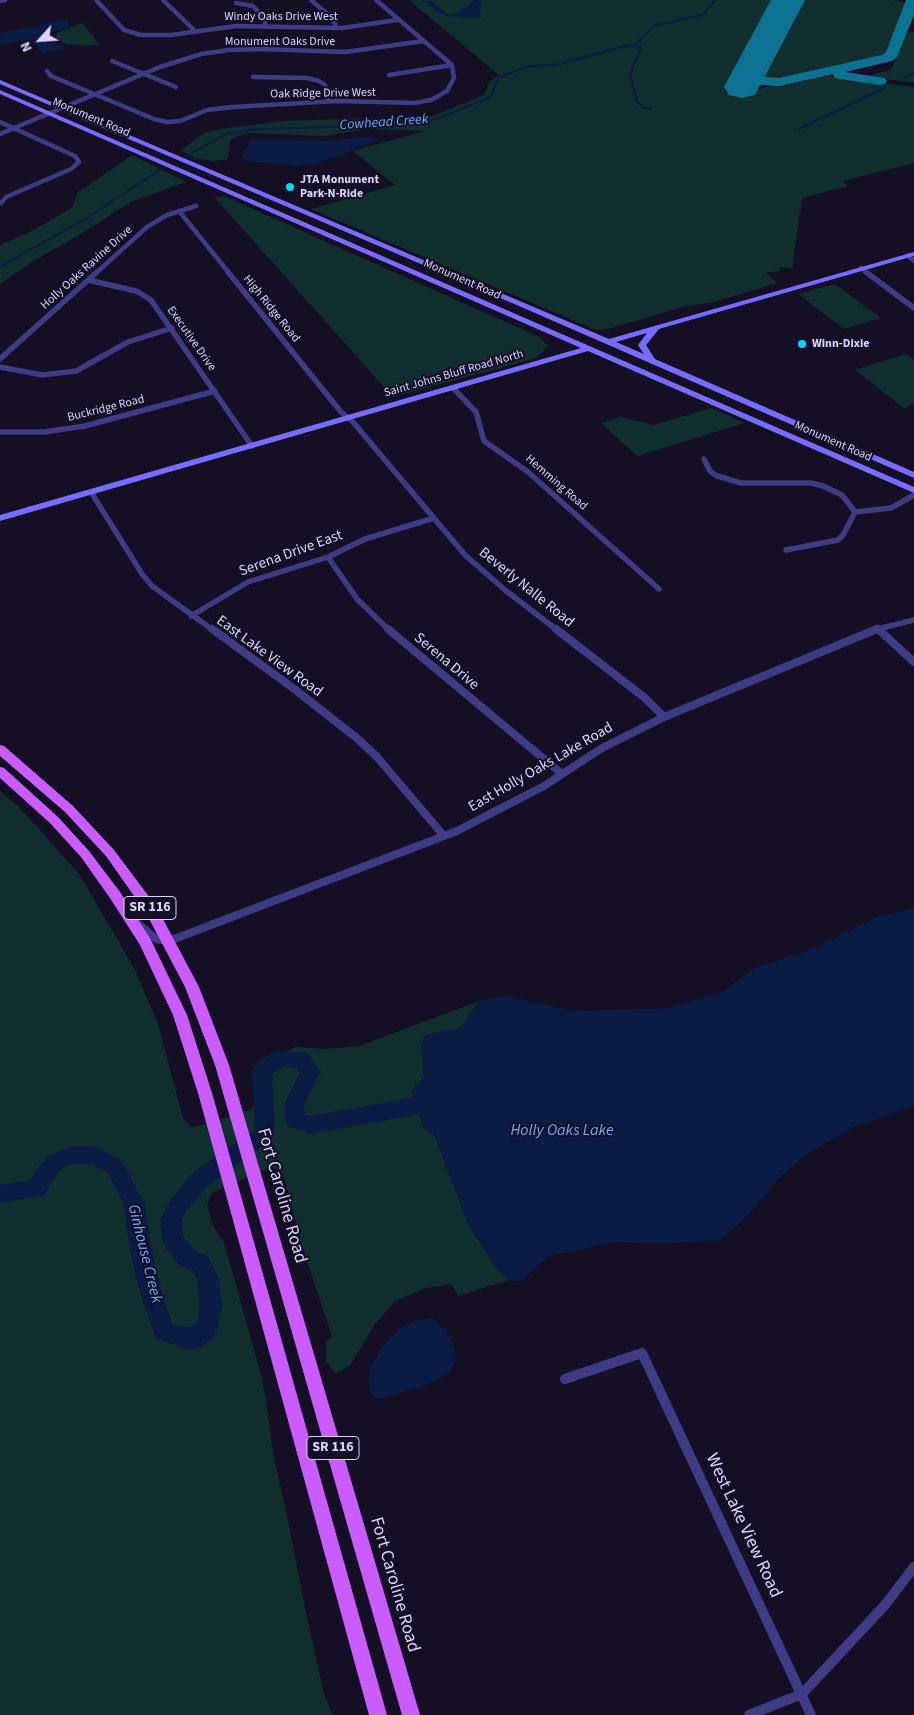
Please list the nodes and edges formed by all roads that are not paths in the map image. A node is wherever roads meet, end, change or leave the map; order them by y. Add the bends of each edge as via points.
1 (5, 0) edge
2 (96, 0) edge
3 (163, 0) edge
4 (311, 0) edge
5 (376, 0) edge
6 (0, 1) edge
7 (236, 3) dead end
8 (397, 20) junction
9 (265, 25) junction
10 (337, 28) junction
11 (194, 30) junction
12 (424, 41) junction
13 (112, 61) dead end
14 (452, 65) junction
15 (47, 71) dead end
16 (143, 74) junction
17 (388, 75) dead end
18 (253, 77) dead end
19 (0, 82) edge
20 (176, 87) dead end
21 (0, 92) edge
22 (94, 94) junction
23 (328, 102) junction
24 (61, 108) junction
25 (47, 113) junction
26 (0, 122) edge
27 (12, 128) junction
28 (0, 134) edge
29 (1, 203) edge
30 (196, 206) dead end
31 (179, 211) junction
32 (305, 213) junction
33 (292, 219) junction
34 (912, 257) edge
35 (861, 268) junction
36 (88, 280) junction
37 (914, 308) edge
38 (660, 326) junction
39 (172, 328) junction
40 (549, 332) junction
41 (608, 342) junction
42 (586, 348) junction
43 (0, 359) edge
44 (546, 360) junction
45 (662, 365) junction
46 (0, 367) edge
47 (452, 388) junction
48 (215, 392) junction
49 (724, 408) junction
50 (349, 418) junction
51 (0, 432) edge
52 (815, 432) junction
53 (252, 446) junction
54 (839, 458) junction
55 (704, 459) dead end
56 (914, 475) edge
57 (914, 490) edge
58 (91, 492) junction
59 (914, 495) edge
60 (855, 512) junction
61 (0, 518) edge
62 (434, 518) junction
63 (786, 550) dead end
64 (328, 557) junction
65 (659, 589) dead end
66 (191, 616) junction
67 (914, 620) edge
68 (878, 629) junction
69 (914, 662) edge
70 (664, 717) junction
71 (0, 749) edge
72 (0, 771) edge
73 (562, 774) junction
74 (444, 836) junction
75 (130, 916) junction
76 (169, 941) junction
77 (565, 1379) dead end
78 (914, 1567) edge
79 (802, 1694) junction
80 (378, 1715) edge
81 (411, 1715) edge
82 (749, 1715) edge
83 (811, 1715) edge

1 - 6 street
2 - 11 street, Windy Oaks Drive West via 124,30 136,34 163,35
3 - 11 street
4 - 10 street
5 - 8 street
7 - 9 street via 255,8 265,18
8 - 10 street, Windy Oaks Drive West
8 - 12 street
9 - 10 street, Windy Oaks Drive West
9 - 11 street, Windy Oaks Drive West
12 - 14 street
12 - 16 street, Monument Oaks Drive via 345,52 230,50 179,60
13 - 16 street
14 - 17 street
14 - 23 street, Oak Ridge Drive West via 455,74 451,86 431,100 403,104
15 - 22 street
16 - 20 street
16 - 22 street, Monument Oaks Drive
18 - 23 street via 319,80 325,85
19 - 24 main road, Monument Road
21 - 25 main road, Monument Road
22 - 23 street, Oak Ridge Drive West via 158,120 171,122 222,108
22 - 24 street, Monument Oaks Drive
24 - 25 street, Monument Oaks Drive
24 - 32 main road, Monument Road
25 - 27 street, Monument Oaks Drive
25 - 33 main road, Monument Road
26 - 27 street
27 - 28 street, Monument Oaks Drive
27 - 29 street via 75,156 79,162
30 - 31 street, Holly Oaks Ravine Drive
31 - 36 street, Holly Oaks Ravine Drive via 148,227
31 - 50 street, High Ridge Road
32 - 33 main road
32 - 41 main road, Monument Road
33 - 40 main road, Monument Road
34 - 35 main road, Saint Johns Bluff Road North
35 - 37 street
35 - 38 main road, Saint Johns Bluff Road North
36 - 39 street, Executive Drive via 136,290 151,300
36 - 43 street, Holly Oaks Ravine Drive
38 - 41 main road, Saint Johns Bluff Road North
38 - 45 main road via 642,345 647,354
39 - 46 street via 128,342 76,370 42,375
39 - 48 street, Executive Drive
40 - 42 main road, Monument Road
40 - 44 main road via 558,345 555,353
41 - 42 main road, Saint Johns Bluff Road North
41 - 45 main road, Monument Road
42 - 44 main road, Saint Johns Bluff Road North
42 - 49 main road, Monument Road
44 - 47 main road, Saint Johns Bluff Road North
45 - 52 main road, Monument Road
47 - 50 main road, Saint Johns Bluff Road North
47 - 65 street, Hemming Road via 476,412 484,440 528,472
48 - 51 street, Buckridge Road via 86,426 44,432
48 - 53 street, Executive Drive
49 - 52 main road via 764,417 805,435
49 - 54 main road, Monument Road
50 - 53 main road, Saint Johns Bluff Road North
50 - 62 street, Beverly Nalle Road
52 - 54 main road via 817,442
52 - 56 main road, Monument Road
53 - 58 main road, Saint Johns Bluff Road North
54 - 57 main road, Monument Road
55 - 60 street via 710,471 717,476 741,483 823,486 842,494
58 - 61 main road, Saint Johns Bluff Road North
58 - 66 street, East Lake View Road via 142,574 152,586
59 - 60 street via 891,508
60 - 63 street via 838,540
62 - 64 street, Serena Drive East via 366,539
62 - 70 street, Beverly Nalle Road via 477,567
64 - 66 street, Serena Drive East via 248,582
64 - 73 street, Serena Drive via 357,599 385,627
66 - 74 street, East Lake View Road via 293,688 358,739
67 - 68 street, East Holly Oaks Lake Road
68 - 69 street
68 - 70 street, East Holly Oaks Lake Road
70 - 73 street, East Holly Oaks Lake Road via 602,748
71 - 76 main road, Fort Caroline Road / SR 116 via 89,828 131,880
72 - 75 main road, SR 116 via 71,838
73 - 74 street, East Holly Oaks Lake Road via 508,806
74 - 76 street, East Holly Oaks Lake Road
75 - 76 street via 156,940
75 - 80 main road, SR 116 via 180,1015 195,1060
76 - 81 main road, Fort Caroline Road / SR 116 via 214,1043 235,1110
77 - 79 street, West Lake View Road via 642,1353
78 - 79 street via 884,1605
79 - 82 street
79 - 83 street, West Lake View Road

